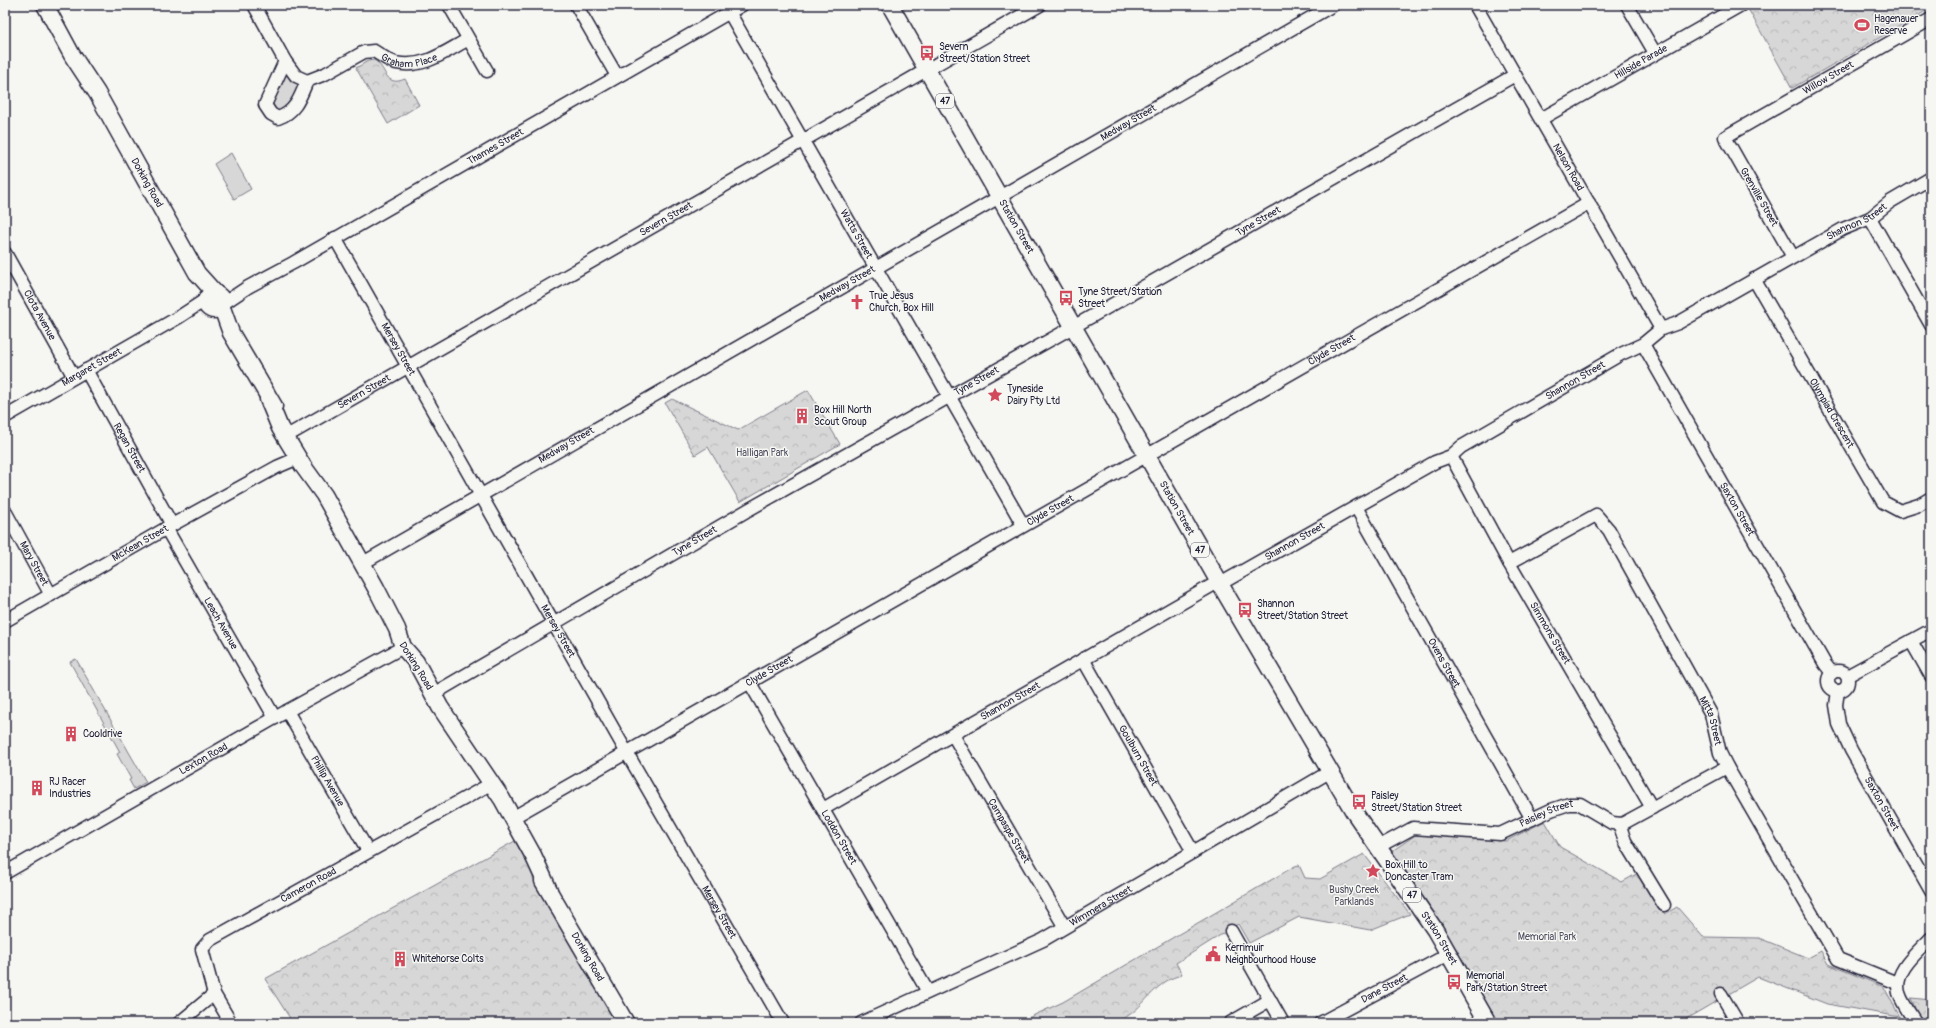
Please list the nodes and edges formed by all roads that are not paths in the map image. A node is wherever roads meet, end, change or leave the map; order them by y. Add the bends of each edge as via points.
1 (45, 5) edge
2 (52, 5) edge
3 (254, 5) edge
4 (449, 5) edge
5 (576, 5) edge
6 (742, 5) edge
7 (890, 5) edge
8 (1040, 5) edge
9 (1333, 5) edge
10 (1475, 5) edge
11 (1627, 5) edge
12 (1741, 5) edge
13 (727, 9) edge
14 (1931, 19) edge
15 (467, 40) junction
16 (70, 43) junction
17 (1654, 53) junction
18 (285, 61) junction
19 (927, 69) junction
20 (487, 71) dead end
21 (1515, 75) junction
22 (617, 76) junction
23 (307, 80) junction
24 (1541, 119) junction
25 (1725, 136) joint
26 (802, 140) junction
27 (1931, 178) edge
28 (1000, 198) junction
29 (1589, 203) junction
30 (1870, 218) junction
31 (335, 238) junction
32 (5, 253) edge
33 (1793, 257) junction
34 (876, 269) junction
35 (1754, 279) junction
36 (213, 302) junction
37 (1931, 325) edge
38 (1073, 327) junction
39 (1661, 329) junction
40 (1643, 344) junction
41 (409, 366) junction
42 (86, 370) junction
43 (74, 377) junction
44 (949, 397) junction
45 (268, 399) junction
46 (5, 417) edge
47 (292, 433) junction
48 (1146, 455) junction
49 (296, 456) junction
50 (1451, 456) junction
51 (324, 495) junction
52 (481, 495) junction
53 (1931, 498) edge
54 (1356, 507) junction
55 (5, 511) edge
56 (1023, 525) junction
57 (169, 527) junction
58 (362, 563) junction
59 (1509, 563) junction
60 (1219, 583) junction
61 (376, 588) junction
62 (51, 595) junction
63 (5, 621) edge
64 (553, 623) junction
65 (1931, 630) edge
66 (1911, 641) junction
67 (403, 647) junction
68 (1083, 659) junction
69 (1832, 673) junction
70 (1847, 676) junction
71 (1931, 676) edge
72 (750, 683) junction
73 (440, 690) junction
74 (1838, 691) junction
75 (287, 711) junction
76 (275, 718) junction
77 (953, 735) junction
78 (464, 741) junction
79 (627, 753) junction
80 (1727, 767) junction
81 (1331, 771) junction
82 (489, 785) junction
83 (1652, 808) junction
84 (823, 809) junction
85 (512, 818) junction
86 (1532, 819) junction
87 (1622, 824) junction
88 (1378, 847) junction
89 (368, 851) junction
90 (1193, 852) junction
91 (529, 855) junction
92 (5, 873) edge
93 (1931, 891) edge
94 (1664, 905) dead end
95 (1064, 926) junction
96 (1232, 931) dead end
97 (1931, 938) edge
98 (1449, 954) junction
99 (1897, 984) junction
100 (928, 992) junction
101 (214, 994) junction
102 (1721, 994) dead end
103 (1270, 1000) junction
104 (179, 1023) edge
105 (231, 1023) edge
106 (626, 1023) edge
107 (783, 1023) edge
108 (861, 1023) edge
109 (1230, 1023) edge
110 (1283, 1023) edge
111 (1320, 1023) edge
112 (1488, 1023) edge
113 (1738, 1023) edge
114 (1916, 1023) edge

1 - 16 main road, Dorking Road
2 - 16 main road, Dorking Road
3 - 18 street
4 - 15 street
5 - 22 street
6 - 13 street, Thames Street
7 - 19 main road, Station Street / 47
8 - 19 street, Severn Street
9 - 28 street, Medway Street
10 - 21 street, Nelson Road
11 - 17 street
12 - 17 street, Hillside Parade
13 - 22 street, Thames Street
13 - 26 street, Watts Street
14 - 25 street, Willow Street
15 - 20 street
15 - 23 street, Graham Place via 432,60 413,64 396,63 374,51 364,52 325,74
16 - 36 main road, Dorking Road
17 - 24 street, Hillside Parade
18 - 23 street via 296,76
18 - 23 street via 265,105 271,114 278,118 287,115 299,101
19 - 26 street, Severn Street
19 - 28 main road, Station Street / 47
21 - 24 street, Nelson Road
21 - 38 street, Tyne Street
22 - 31 street, Thames Street
24 - 29 street, Nelson Road
25 - 33 street, Grenville Street
26 - 34 street, Watts Street
26 - 41 street, Severn Street
27 - 30 street, Shannon Street via 1890,202
28 - 34 street, Medway Street
28 - 38 main road, Station Street / 47
29 - 39 street, Nelson Road
29 - 48 street, Clyde Street
30 - 33 street, Shannon Street via 1843,229
30 - 37 street
31 - 36 street, Thames Street via 248,287
31 - 41 street, Mersey Street
32 - 43 street, Clota Avenue
33 - 35 street, Shannon Street
34 - 44 street, Watts Street
34 - 52 street, Medway Street
35 - 39 street, Shannon Street via 1678,323
35 - 53 street, Olympiad Crescent via 1883,502 1900,510 1919,505
36 - 42 street, Margaret Street
36 - 45 main road, Dorking Road
38 - 44 street, Tyne Street
38 - 48 main road, Station Street / 47
39 - 40 street, Shannon Street
40 - 50 street, Shannon Street via 1621,354 1467,443
40 - 69 street, Saxton Street
41 - 47 street, Severn Street
41 - 52 street, Mersey Street
42 - 43 street, Margaret Street
42 - 57 street, Regan Street
43 - 46 street, Margaret Street
44 - 56 street, Watts Street
44 - 64 street, Tyne Street
45 - 47 main road, Dorking Road
45 - 49 main road, Dorking Road via 280,428
47 - 51 main road, Dorking Road
48 - 56 street, Clyde Street
48 - 60 main road, Station Street / 47
49 - 51 main road, Dorking Road
49 - 57 street, McKean Street
50 - 54 street, Shannon Street via 1435,462
50 - 59 street, Simmons Street
51 - 58 main road, Dorking Road
52 - 58 street, Medway Street
52 - 64 street, Mersey Street
54 - 60 street, Shannon Street
54 - 86 street, Ovens Street
55 - 62 street, Mary Street
56 - 72 street, Clyde Street
57 - 62 street, McKean Street
57 - 76 street, Leach Avenue
58 - 61 main road, Dorking Road
59 - 80 street, Mitta Street via 1596,515 1609,530 1711,714 1720,753
59 - 83 street, Simmons Street
60 - 68 street, Shannon Street
60 - 81 main road, Station Street / 47
61 - 67 main road, Dorking Road via 397,629
61 - 73 main road, Dorking Road via 401,621 410,644 421,657
62 - 63 street, McKean Street
64 - 73 street, Tyne Street
64 - 79 street, Mersey Street
65 - 66 street
66 - 70 street
66 - 71 street
67 - 75 street, Lexton Road
67 - 78 main road, Dorking Road via 416,662 440,707
68 - 77 street, Shannon Street
68 - 90 street, Goulburn Street
69 - 70 street via 1841,671
69 - 74 street via 1828,681 1830,686
70 - 74 street via 1846,687
72 - 79 street, Clyde Street
72 - 84 street, Loddon Street
73 - 78 main road, Dorking Road
74 - 93 street, Saxton Street via 1836,705 1839,724 1851,750
75 - 76 street, Lexton Road
75 - 89 street, Phillip Avenue
76 - 92 street, Lexton Road
77 - 84 street, Shannon Street
77 - 95 street, Campaspe Street
78 - 82 main road, Dorking Road
79 - 85 street, Clyde Street
79 - 107 street, Mersey Street
80 - 83 street
80 - 99 street, Mitta Street via 1838,959
81 - 88 main road, Station Street / 47 via 1354,812
81 - 90 street, Wimmera Street
82 - 85 main road, Dorking Road
82 - 89 street, Cameron Road
82 - 91 main road, Dorking Road via 493,801
83 - 87 street
84 - 100 street, Loddon Street
85 - 91 main road, Dorking Road
86 - 87 street, Paisley Street via 1569,804 1580,804 1612,822
86 - 88 street, Paisley Street via 1500,834 1413,828
87 - 94 street via 1625,841
88 - 98 main road, Station Street / 47
89 - 101 street, Cameron Road via 210,940 202,949
90 - 95 street, Wimmera Street
91 - 106 main road, Dorking Road
95 - 100 street, Wimmera Street via 1043,940
96 - 103 street
97 - 99 street via 1901,972
98 - 111 street, Dane Street
98 - 112 main road, Station Street / 47
99 - 114 street via 1899,994
100 - 108 street, Wimmera Street
101 - 104 street
101 - 105 street, Cameron Road
102 - 113 street
103 - 109 street
103 - 110 street

